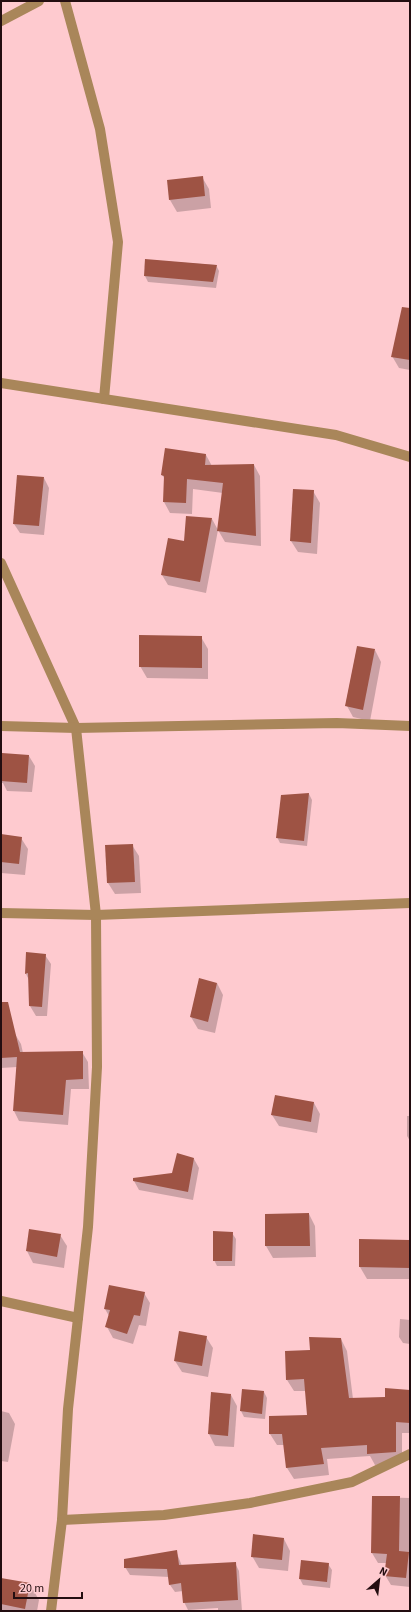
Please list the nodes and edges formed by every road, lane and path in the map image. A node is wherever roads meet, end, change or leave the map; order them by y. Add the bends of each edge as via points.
1 (39, 1) edge
2 (65, 1) edge
3 (1, 21) edge
4 (1, 383) edge
5 (104, 399) junction
6 (410, 457) edge
7 (1, 563) edge
8 (1, 726) edge
9 (410, 726) edge
10 (76, 728) junction
11 (410, 903) edge
12 (1, 912) edge
13 (96, 915) junction
14 (1, 1301) edge
15 (78, 1318) junction
16 (410, 1454) edge
17 (62, 1520) junction
18 (51, 1611) edge

1 - 3 street
2 - 5 street via 100,129 118,242
4 - 5 street
5 - 6 street via 336,435
7 - 10 street
8 - 10 street
9 - 10 street via 337,722
10 - 13 street
11 - 13 street
12 - 13 street
13 - 15 street via 97,1067 88,1227
14 - 15 street
15 - 17 street via 68,1409
16 - 17 street via 352,1482 250,1503 164,1515
17 - 18 street

